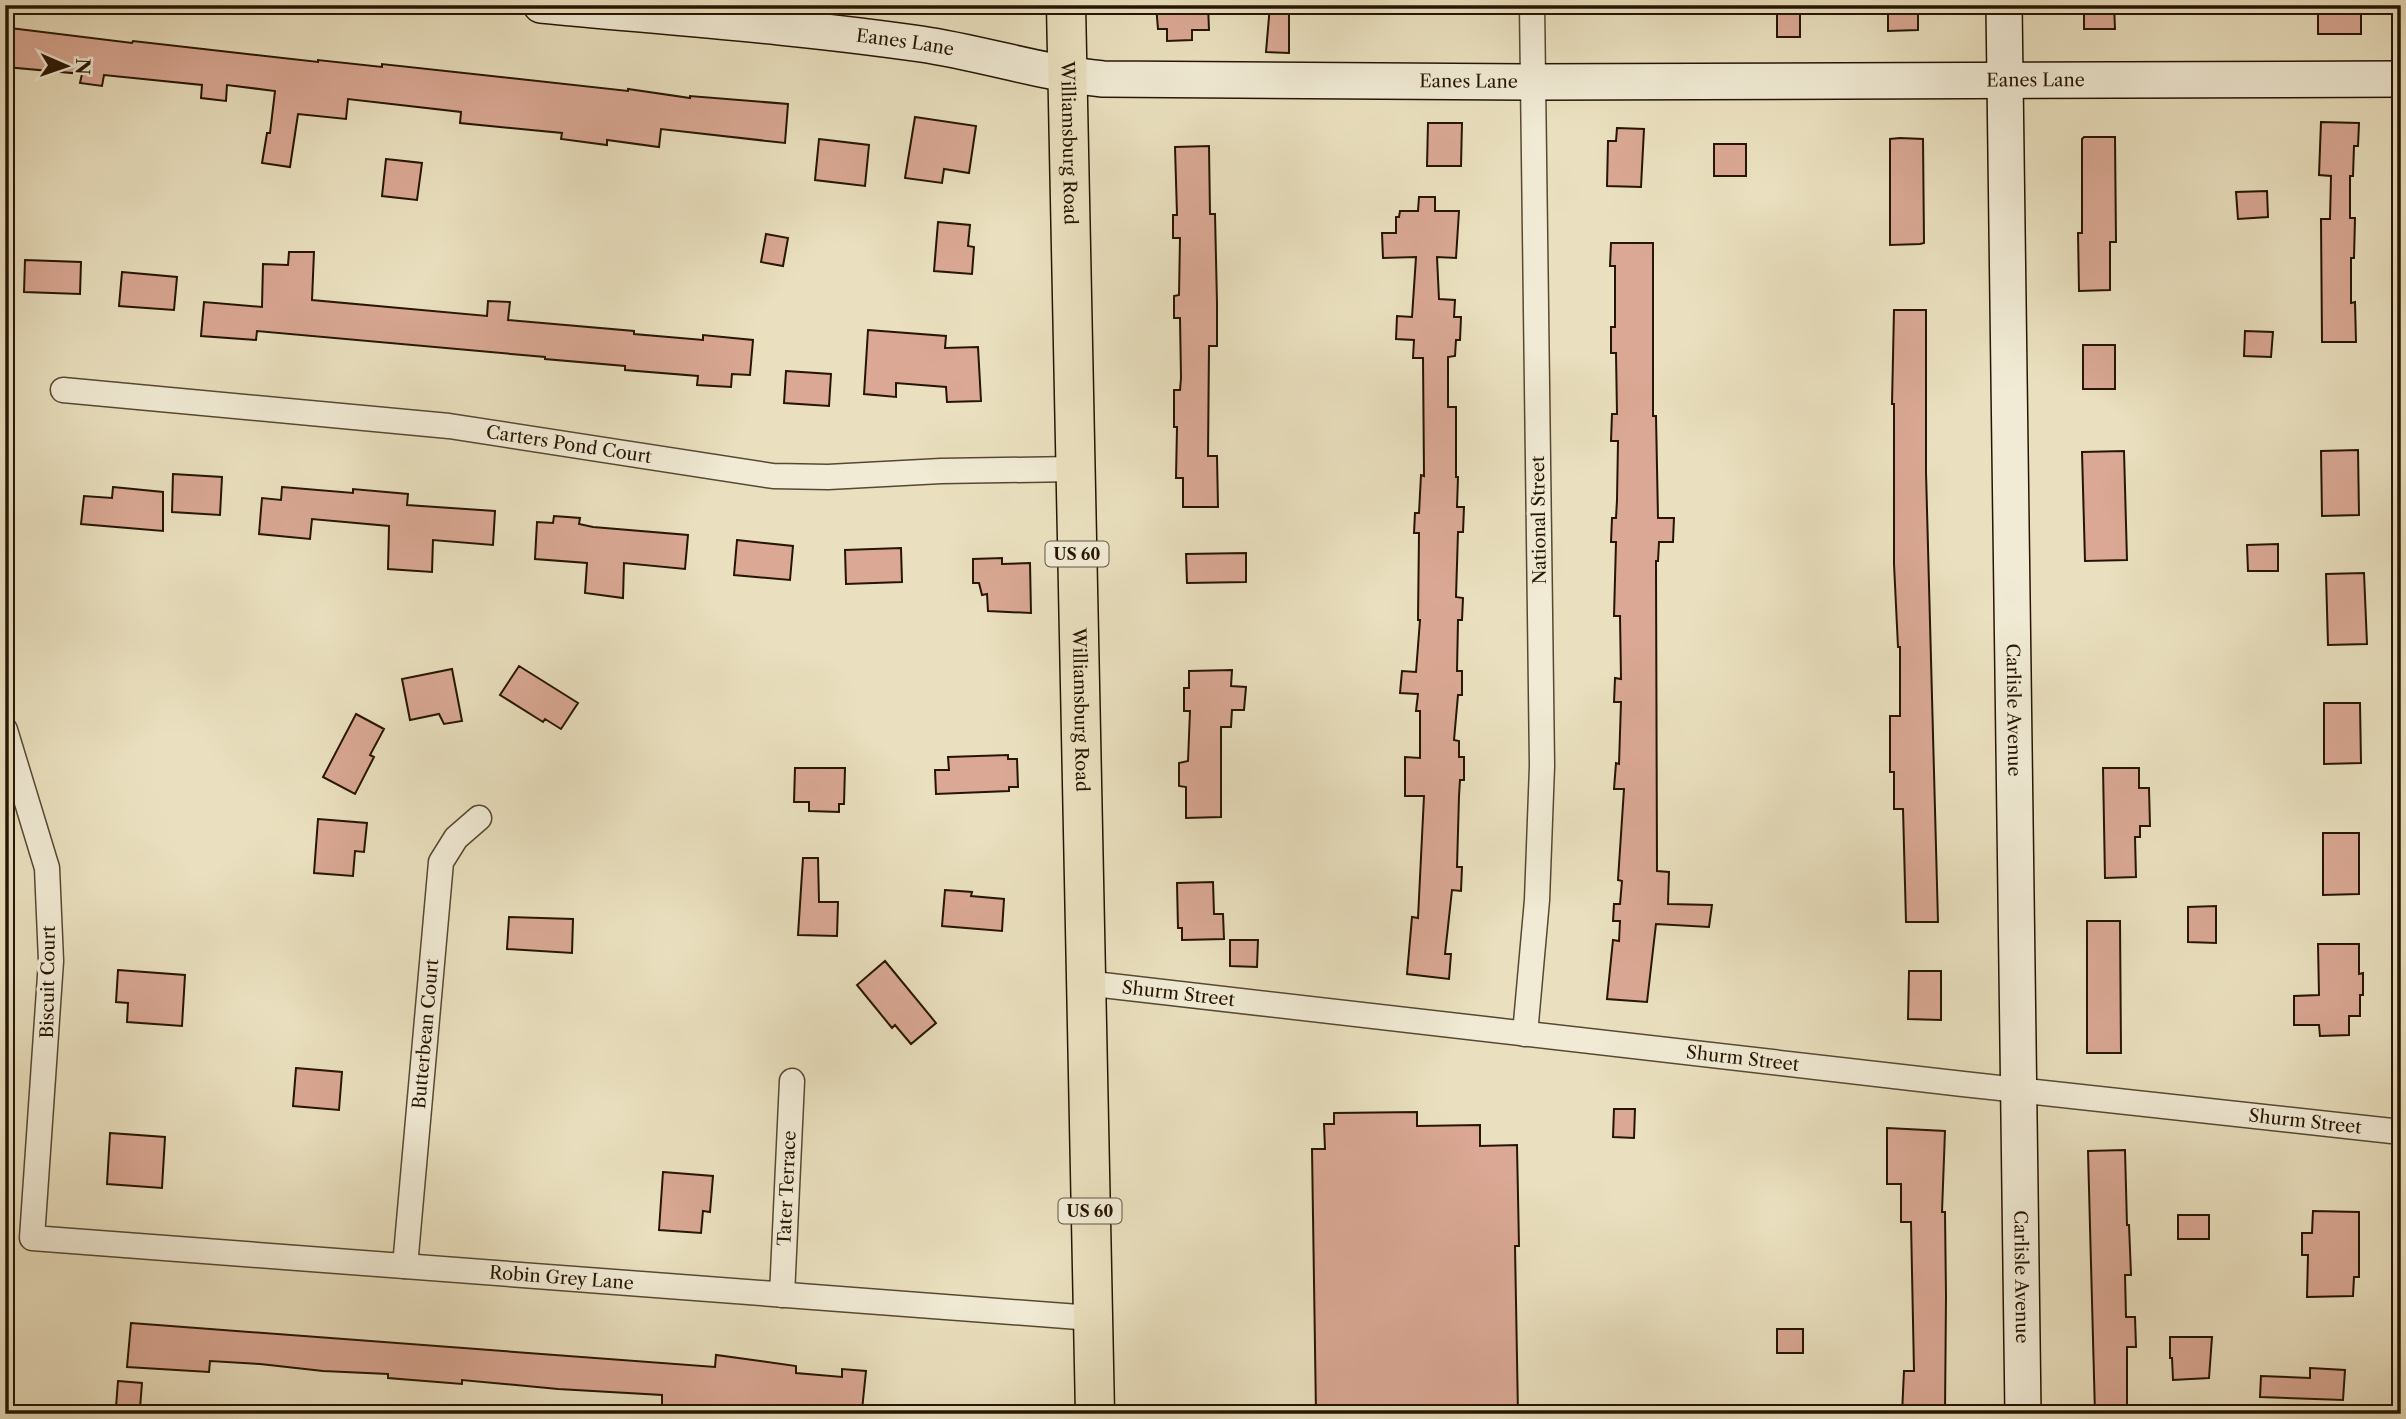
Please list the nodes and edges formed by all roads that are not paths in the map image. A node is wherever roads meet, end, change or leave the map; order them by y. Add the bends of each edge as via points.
1 (541, 5) edge
2 (1066, 5) edge
3 (1532, 5) edge
4 (2004, 5) edge
5 (1067, 76) junction
6 (2401, 79) edge
7 (2004, 80) junction
8 (1534, 82) junction
9 (63, 390) dead end
10 (1075, 470) junction
11 (5, 730) edge
12 (479, 818) dead end
13 (1085, 983) junction
14 (1525, 1034) junction
15 (792, 1081) dead end
16 (2018, 1090) junction
17 (2401, 1132) edge
18 (32, 1238) joint
19 (405, 1266) junction
20 (782, 1295) junction
21 (1092, 1318) junction
22 (1094, 1414) edge
23 (2023, 1414) edge

1 - 5 street, Eanes Lane via 923,44
2 - 5 main road, Williamsburg Road / US 60
3 - 8 street, National Street
4 - 7 street, Carlisle Avenue
5 - 8 street, Eanes Lane
5 - 10 main road, Williamsburg Road / US 60
6 - 7 street, Eanes Lane
7 - 8 street, Eanes Lane
7 - 16 street, Carlisle Avenue
8 - 14 street, National Street via 1542,766 1538,900
9 - 10 street, Carters Pond Court via 449,426 774,476
10 - 13 main road, Williamsburg Road / US 60
11 - 18 street, Biscuit Court via 47,867 51,961
12 - 19 street, Butterbean Court via 456,838 441,862
13 - 14 street, Shurm Street
13 - 21 main road, Williamsburg Road / US 60
14 - 16 street, Shurm Street
15 - 20 street, Tater Terrace
16 - 17 street, Shurm Street
16 - 23 street, Carlisle Avenue
18 - 19 street, Robin Grey Lane
19 - 20 street, Robin Grey Lane
20 - 21 street, Robin Grey Lane
21 - 22 main road, Williamsburg Road / US 60

